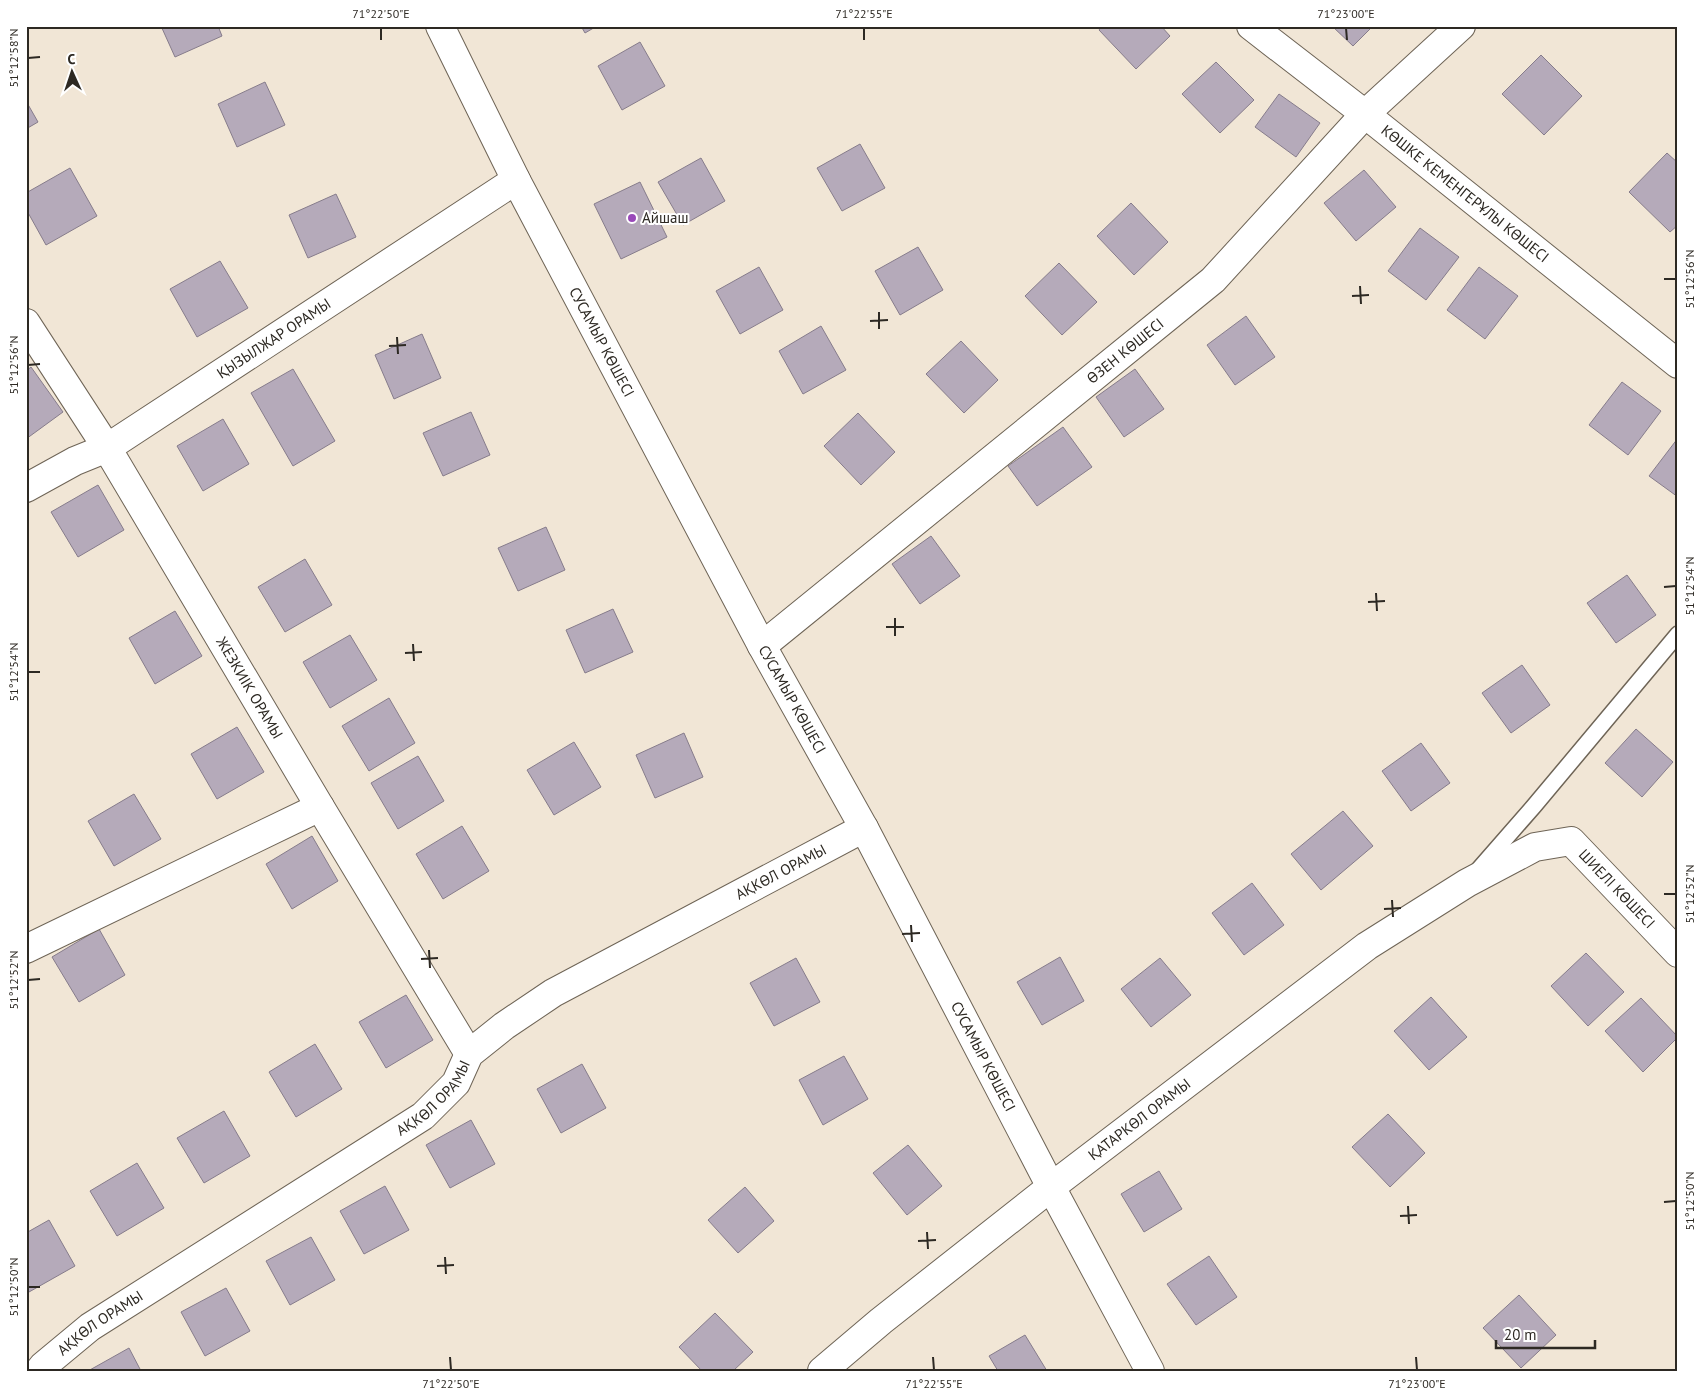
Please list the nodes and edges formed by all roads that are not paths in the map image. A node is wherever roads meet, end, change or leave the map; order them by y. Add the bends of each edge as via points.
1 (440, 26) edge
2 (1251, 26) edge
3 (1461, 26) edge
4 (1365, 114) junction
5 (516, 180) junction
6 (26, 323) edge
7 (1678, 364) edge
8 (107, 448) junction
9 (26, 488) edge
10 (1678, 634) edge
11 (762, 646) junction
12 (320, 807) junction
13 (864, 828) junction
14 (1467, 883) junction
15 (26, 949) edge
16 (1678, 953) edge
17 (469, 1054) junction
18 (1052, 1187) junction
19 (40, 1371) edge
20 (822, 1371) edge
21 (1150, 1371) edge

1 - 5 street, СУСАМЫР КӨШЕСІ
2 - 4 street, КӨШКЕ КЕМЕНГЕРҰЛЫ КӨШЕСІ
3 - 4 street, ӨЗЕН КӨШЕСІ
4 - 7 street, КӨШКЕ КЕМЕНГЕРҰЛЫ КӨШЕСІ
4 - 11 street, ӨЗЕН КӨШЕСІ via 1213,280
5 - 8 street, ҚЫЗЫЛЖАР ОРАМЫ
5 - 11 street, СУСАМЫР КӨШЕСІ
6 - 8 street, ЖЕЗКИІК ОРАМЫ
8 - 9 street, ҚЫЗЫЛЖАР ОРАМЫ via 75,461
8 - 12 street, ЖЕЗКИІК ОРАМЫ
10 - 14 lane
11 - 13 street, СУСАМЫР КӨШЕСІ
12 - 15 street
12 - 17 street, ЖЕЗКИІК ОРАМЫ
13 - 17 street, АҚКӨЛ ОРАМЫ via 552,993
13 - 18 street, СУСАМЫР КӨШЕСІ
14 - 16 street, ШИЕЛІ КӨШЕСІ via 1535,847 1571,841
14 - 18 street, ҚАТАРКӨЛ ОРАМЫ via 1367,946
17 - 19 street, АҚКӨЛ ОРАМЫ via 456,1083 423,1116 90,1327
18 - 20 street, ҚАТАРКӨЛ ОРАМЫ via 880,1321
18 - 21 street, СУСАМЫР КӨШЕСІ

